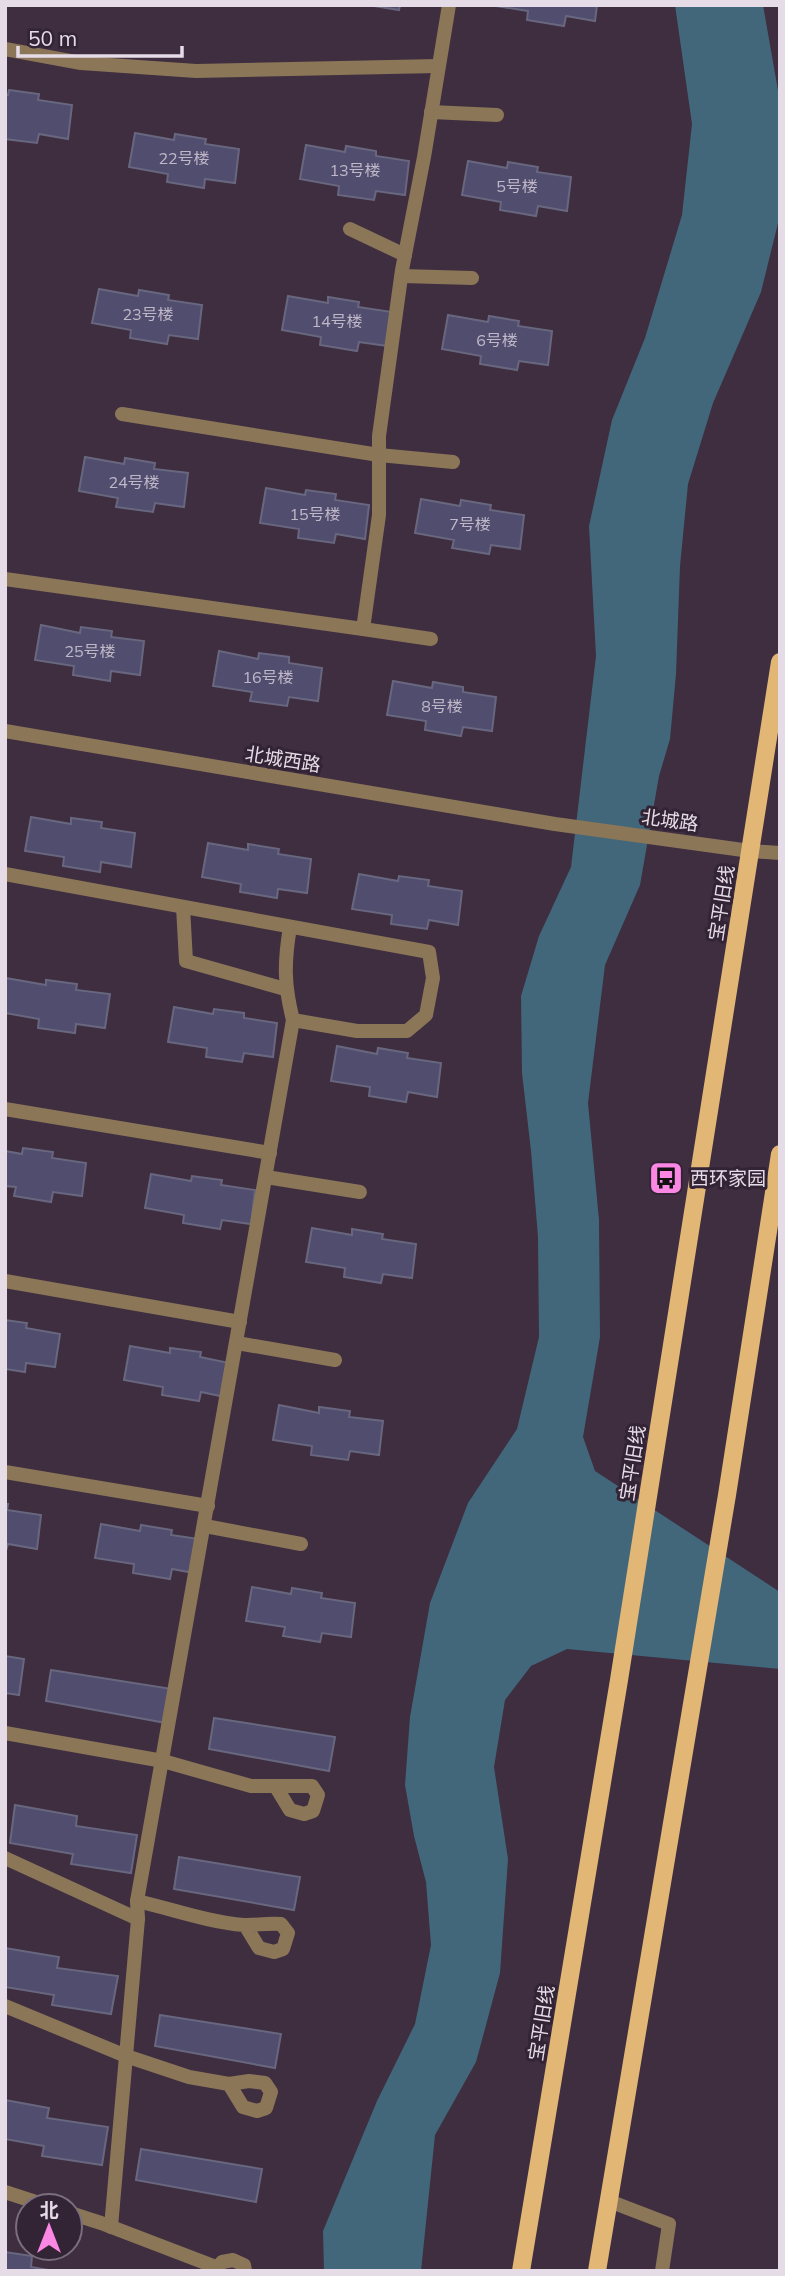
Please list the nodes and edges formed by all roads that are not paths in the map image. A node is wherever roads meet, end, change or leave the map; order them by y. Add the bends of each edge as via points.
1 (449, 5) edge
2 (5, 49) edge
3 (438, 66) junction
4 (431, 112) junction
5 (497, 115) dead end
6 (350, 229) dead end
7 (405, 255) junction
8 (401, 276) junction
9 (472, 278) dead end
10 (122, 414) dead end
11 (380, 455) junction
12 (453, 463) dead end
13 (5, 579) edge
14 (363, 629) junction
15 (431, 639) dead end
16 (780, 662) edge
17 (5, 731) edge
18 (555, 824) joint
19 (750, 851) junction
20 (780, 853) edge
21 (5, 874) edge
22 (183, 907) junction
23 (290, 927) junction
24 (285, 989) junction
25 (293, 1020) junction
26 (5, 1109) edge
27 (270, 1153) junction
28 (780, 1154) edge
29 (266, 1177) junction
30 (360, 1192) dead end
31 (5, 1281) edge
32 (240, 1322) junction
33 (237, 1343) junction
34 (335, 1360) dead end
35 (5, 1472) edge
36 (208, 1506) junction
37 (205, 1526) junction
38 (301, 1544) dead end
39 (5, 1733) edge
40 (163, 1761) junction
41 (275, 1787) dead end
42 (5, 1858) edge
43 (137, 1901) junction
44 (138, 1919) junction
45 (245, 1925) dead end
46 (5, 2006) edge
47 (125, 2056) junction
48 (229, 2084) dead end
49 (609, 2202) junction
50 (84, 2218) edge
51 (111, 2227) junction
52 (216, 2269) edge
53 (244, 2271) edge
54 (521, 2271) edge
55 (597, 2271) edge
56 (662, 2271) edge

1 - 3 street
2 - 3 street via 81,62 196,71
3 - 4 street
4 - 5 street
4 - 7 street
6 - 7 street
7 - 8 street
8 - 9 street
8 - 11 street
10 - 11 street
11 - 12 street
11 - 14 street via 380,516
13 - 14 street
14 - 15 street
16 - 19 main road, 宝平旧线
17 - 18 street, 北城西路
18 - 19 street, 北城路
19 - 20 street, 北城路
19 - 54 main road, 宝平旧线
21 - 22 street
22 - 23 street
22 - 24 street via 186,961
23 - 24 street
23 - 25 street via 429,952 433,978 426,1015 407,1031 357,1031
24 - 25 street
25 - 27 street
26 - 27 street
27 - 29 street
28 - 49 main road
29 - 30 street
29 - 32 street
31 - 32 street
32 - 33 street
33 - 34 street
33 - 36 street
35 - 36 street
36 - 37 street
37 - 38 street
37 - 40 street
39 - 40 street
40 - 41 street via 251,1786
40 - 43 street
42 - 44 street
43 - 44 street
43 - 45 street
44 - 47 street
46 - 47 street
47 - 48 street via 189,2077
47 - 51 street
49 - 55 main road
49 - 56 street via 669,2224
50 - 51 street
51 - 52 street
52 - 53 street via 233,2260 244,2265

